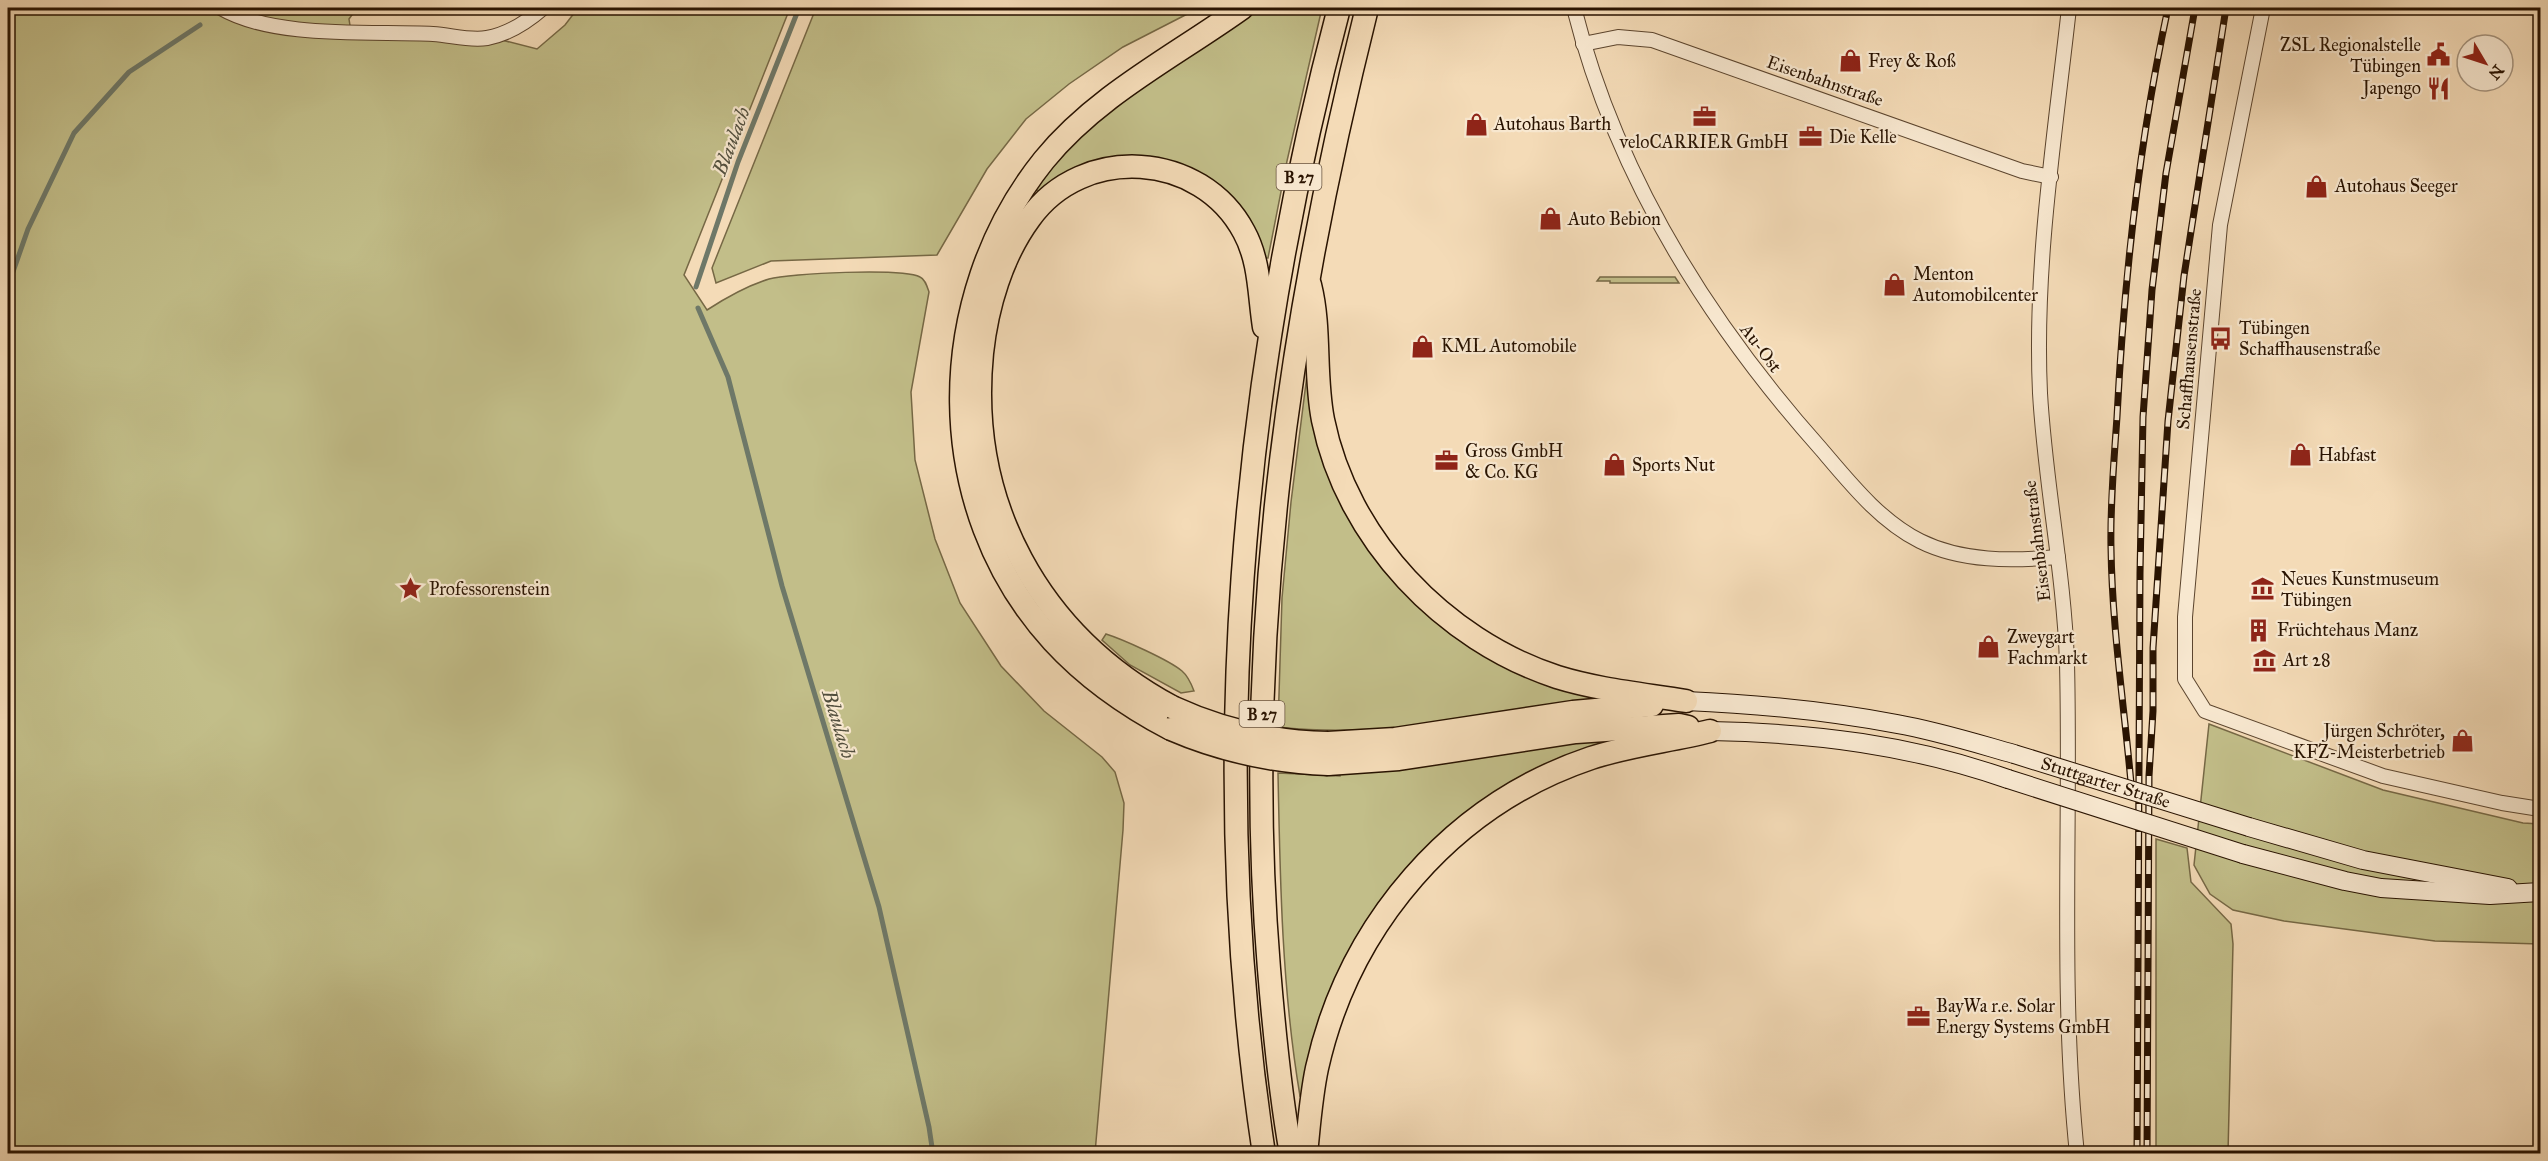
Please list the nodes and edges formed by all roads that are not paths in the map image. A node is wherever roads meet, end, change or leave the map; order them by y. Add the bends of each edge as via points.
1 (221, 8) edge
2 (543, 8) edge
3 (1242, 8) edge
4 (1339, 8) edge
5 (1367, 8) edge
6 (1574, 8) edge
7 (2069, 8) edge
8 (2263, 8) edge
9 (1583, 44) junction
10 (2051, 177) junction
11 (1308, 275) junction
12 (1267, 349) junction
13 (2058, 557) junction
14 (1686, 701) junction
15 (1172, 718) junction
16 (1710, 731) junction
17 (1328, 753) junction
18 (2541, 808) edge
19 (2521, 891) junction
20 (2541, 892) edge
21 (1264, 1154) edge
22 (1291, 1154) edge
23 (1306, 1154) edge
24 (2077, 1154) edge

1 - 2 street via 235,16 284,27 476,39 519,26
3 - 15 highway via 1112,96 1045,159 1011,207 982,267 961,364 960,414 967,467 978,512 1006,575 1043,630 1077,664 1113,695
4 - 12 highway, B 27 via 1296,192
5 - 11 highway, B 27 via 1332,152
6 - 9 street, Au-Ost
7 - 10 street, Eisenbahnstraße
8 - 18 street, Schaffhausenstraße via 2220,225 2185,617 2185,679 2205,711 2383,776
9 - 10 street, Eisenbahnstraße via 1618,37 1652,40 2022,171
9 - 13 street, Au-Ost via 1630,168 1699,291 1778,400 1861,495 1909,534 1950,553 2003,559
10 - 13 street, Eisenbahnstraße via 2041,285 2040,367
11 - 14 highway via 1317,314 1319,392 1331,447 1362,518 1402,574 1461,628 1525,665 1593,687
11 - 22 highway, B 27 via 1274,520 1261,744 1266,930
12 - 15 highway via 1255,261 1236,219 1214,195 1189,178 1150,167 1099,170 1055,192 1030,217 1016,240 989,313 980,372 981,424 990,482 1005,526 1041,593 1078,638
12 - 21 highway, B 27 via 1243,558 1234,740 1239,930
13 - 24 street, Eisenbahnstraße via 2067,662 2068,983
14 - 17 highway via 1573,712 1378,741
14 - 19 main road, Stuttgarter Straße, bridge via 1752,704 1909,726 2373,862
15 - 17 highway, bridge via 1227,750 1249,755 1301,763
16 - 17 highway via 1679,725 1609,729 1399,759
16 - 19 main road, Stuttgarter Straße, bridge via 1795,734 1884,745 1954,762 2243,854 2345,881 2381,888 2490,895
16 - 23 highway via 1612,751 1544,777 1495,805 1423,865 1375,925 1342,989 1317,1069
19 - 20 main road, Stuttgarter Straße

